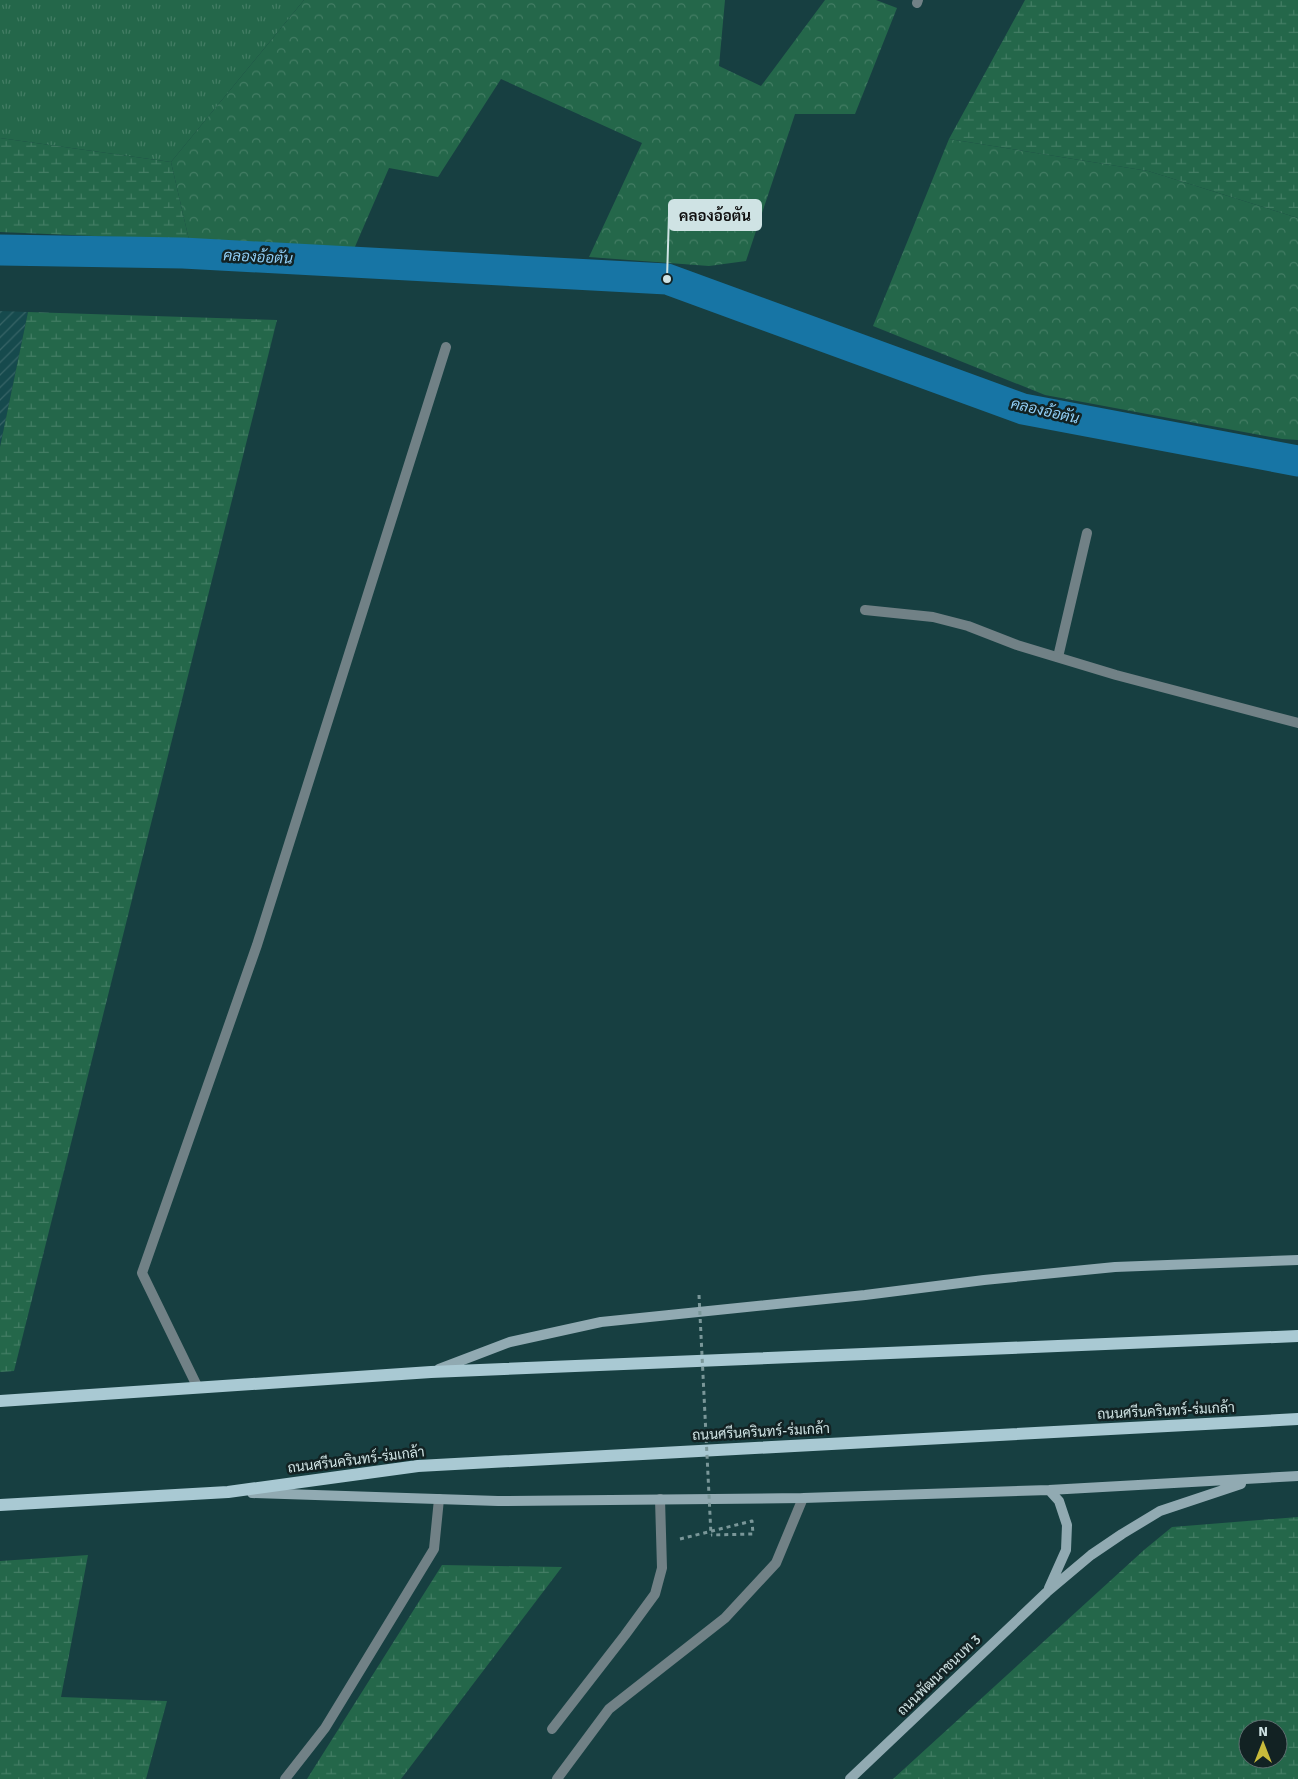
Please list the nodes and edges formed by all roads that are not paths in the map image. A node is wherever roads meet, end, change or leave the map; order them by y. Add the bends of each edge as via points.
1 (446, 347) dead end
2 (1087, 533) dead end
3 (865, 610) dead end
4 (1058, 657) junction
5 (1298, 723) edge
6 (1298, 1260) edge
7 (1298, 1336) edge
8 (431, 1372) junction
9 (198, 1388) junction
10 (0, 1401) edge
11 (1298, 1419) edge
12 (1298, 1476) edge
13 (1252, 1480) junction
14 (1049, 1490) junction
15 (228, 1492) junction
16 (660, 1498) junction
17 (803, 1498) junction
18 (439, 1499) junction
19 (0, 1506) edge
20 (1047, 1592) junction
21 (552, 1729) dead end
22 (285, 1779) edge
23 (557, 1779) edge
24 (850, 1779) edge

1 - 9 street via 257,945 142,1273
2 - 4 street
3 - 4 street via 934,618 968,626
4 - 5 street
6 - 8 main road via 1115,1267 601,1322 510,1342
7 - 8 main road
8 - 9 main road
9 - 10 main road
11 - 15 main road, ถนนศรีนครินทร์-ร่มเกล้า via 418,1466
12 - 13 main road, ถนนศรีนครินทร์-ร่มเกล้า
13 - 14 main road, ถนนศรีนครินทร์-ร่มเกล้า
13 - 20 main road, ถนนพัฒนาชนบท 3 via 1160,1511 1091,1555
14 - 17 main road, ถนนศรีนครินทร์-ร่มเกล้า
14 - 20 main road, ถนนพัฒนาชนบท 3 via 1059,1501 1067,1525 1066,1550
15 - 18 main road, ถนนศรีนครินทร์-ร่มเกล้า
15 - 19 main road, ถนนศรีนครินทร์-ร่มเกล้า
16 - 17 main road, ถนนศรีนครินทร์-ร่มเกล้า
16 - 18 main road, ถนนศรีนครินทร์-ร่มเกล้า
16 - 21 street via 662,1568 655,1594
17 - 23 street via 776,1563 726,1618 609,1709
18 - 22 street via 434,1549 326,1728
20 - 24 main road, ถนนพัฒนาชนบท 3

